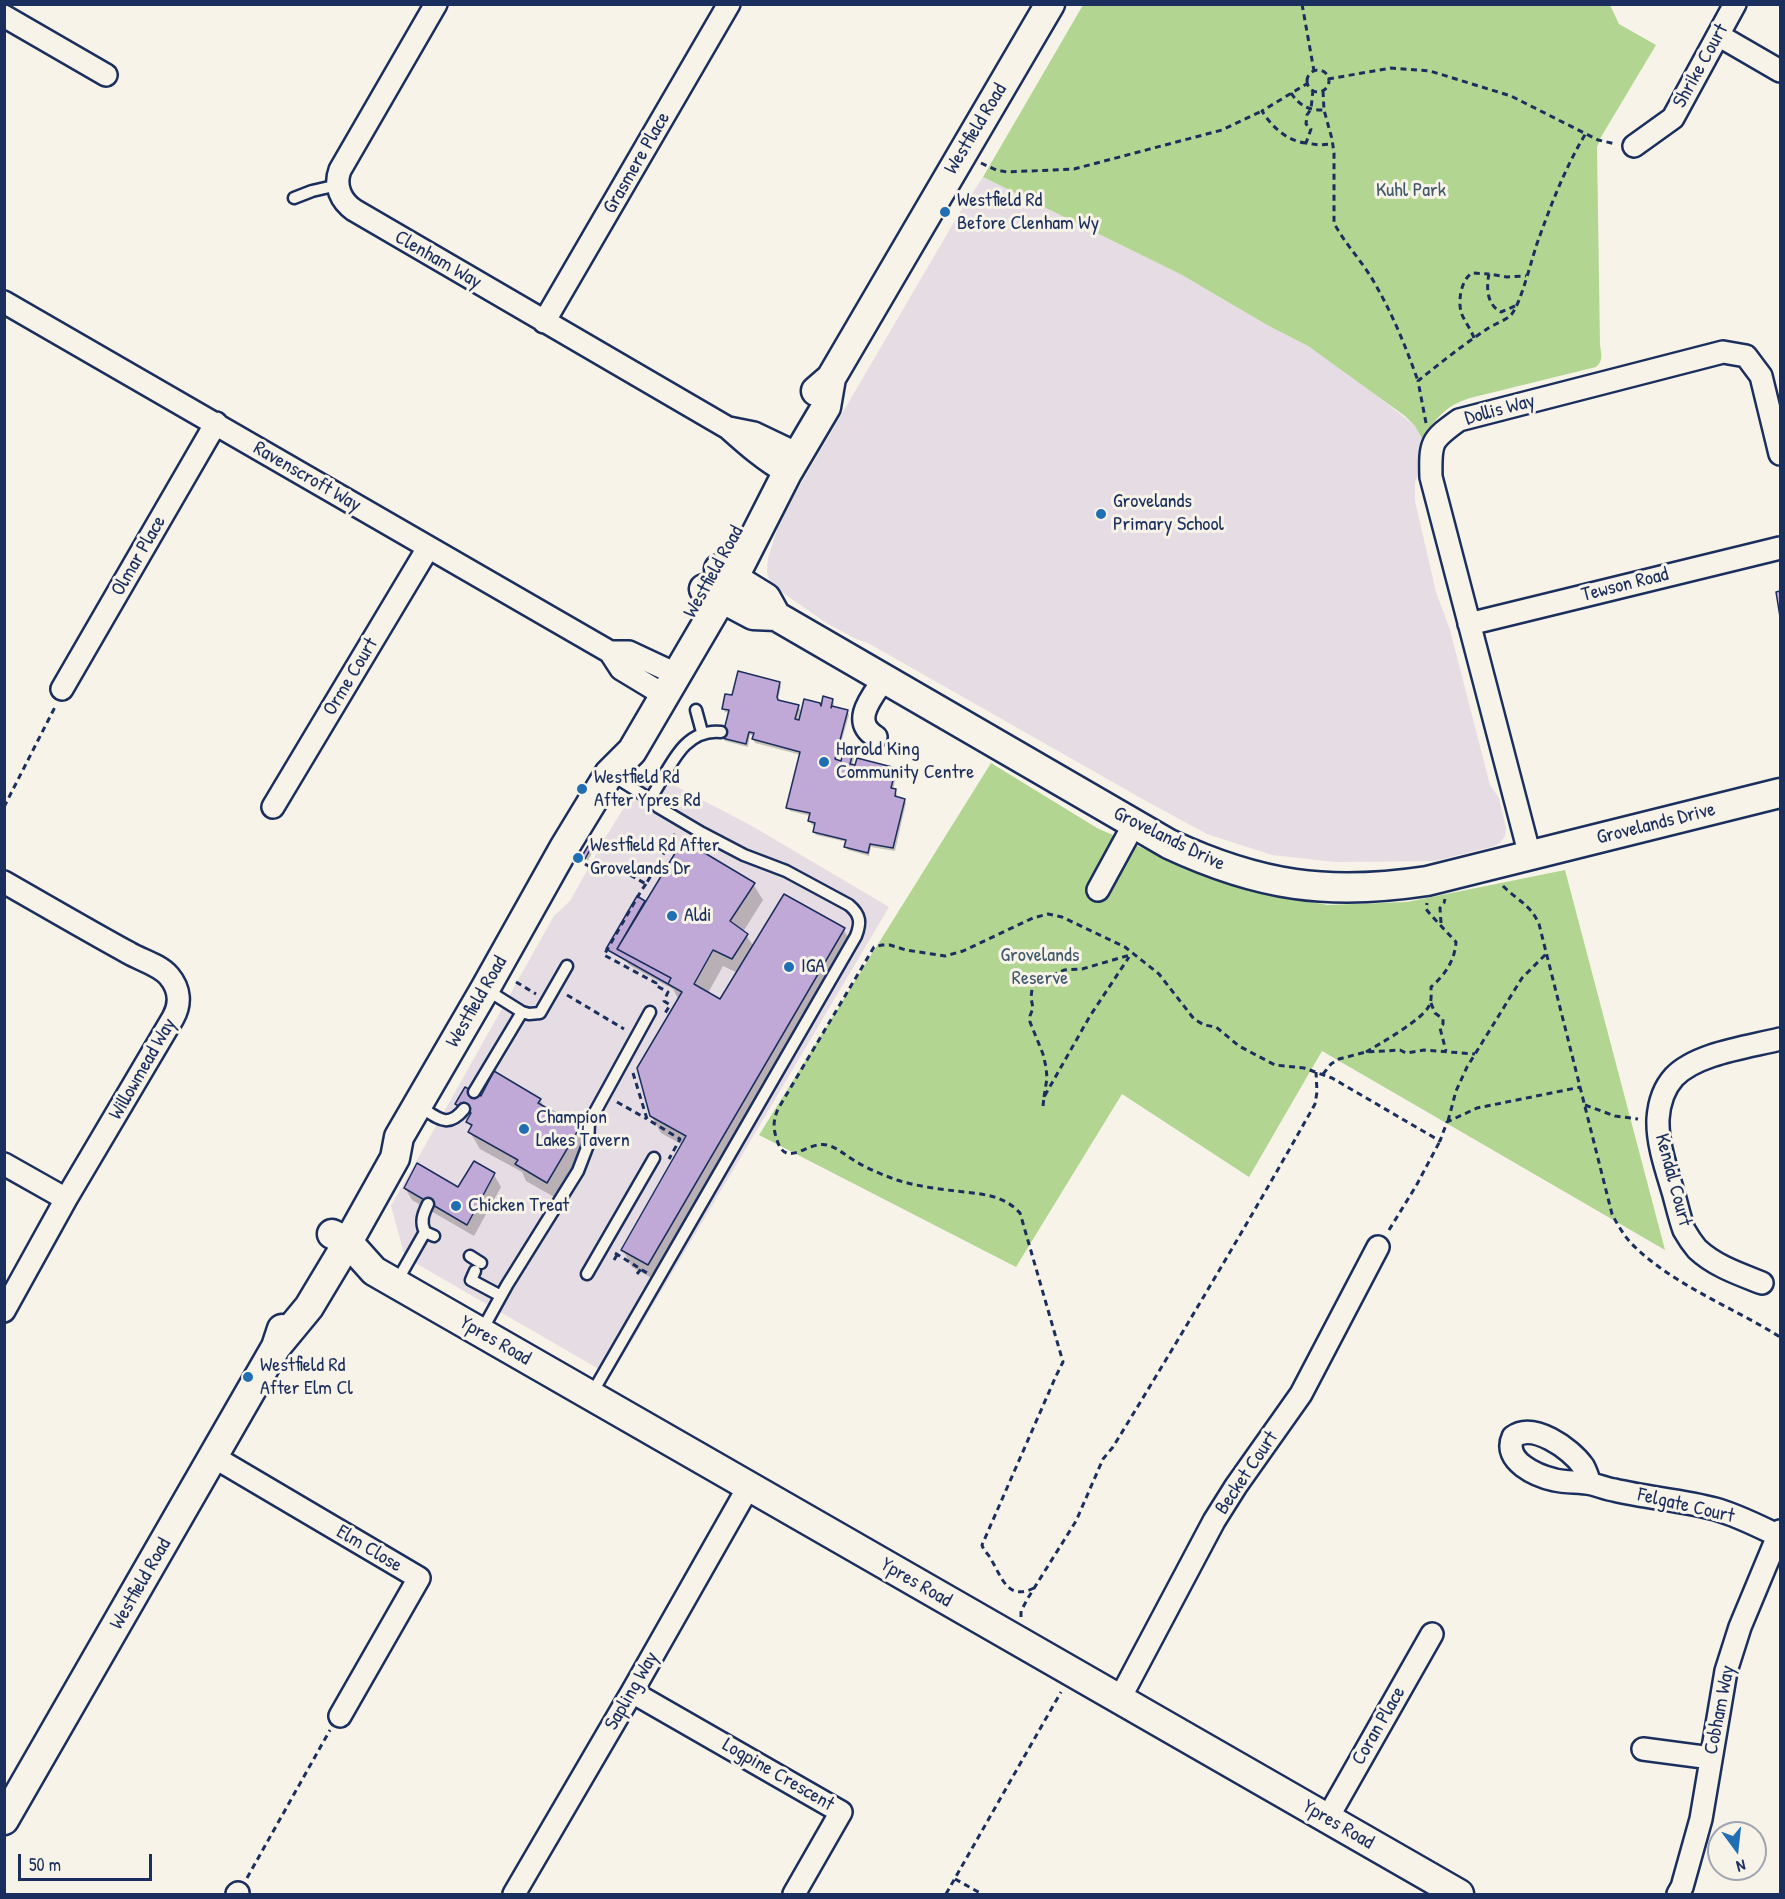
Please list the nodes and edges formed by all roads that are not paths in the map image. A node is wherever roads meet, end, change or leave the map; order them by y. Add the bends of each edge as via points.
1 (436, 4) edge
2 (729, 4) edge
3 (1050, 4) edge
4 (1736, 4) edge
5 (4, 16) edge
6 (1718, 36) junction
7 (1780, 71) edge
8 (106, 75) dead end
9 (1635, 146) road end
10 (338, 185) junction
11 (294, 198) dead end
12 (4, 302) edge
13 (544, 322) junction
14 (216, 423) junction
15 (1780, 454) edge
16 (785, 459) junction
17 (428, 548) junction
18 (1780, 548) edge
19 (719, 583) junction
20 (1469, 624) junction
21 (884, 679) junction
22 (662, 681) junction
23 (62, 688) road end
24 (696, 710) dead end
25 (702, 732) junction
26 (721, 732) dead end
27 (876, 737) dead end
28 (609, 774) junction
29 (1780, 793) edge
30 (650, 799) junction
31 (273, 807) dead end
32 (1134, 824) junction
33 (1530, 856) junction
34 (4, 882) edge
35 (1098, 890) dead end
36 (567, 966) dead end
37 (485, 989) junction
38 (522, 1012) junction
39 (650, 1012) dead end
40 (1780, 1039) edge
41 (474, 1092) dead end
42 (418, 1105) junction
43 (464, 1109) dead end
44 (654, 1158) dead end
45 (4, 1164) edge
46 (66, 1199) junction
47 (428, 1204) dead end
48 (1378, 1247) road end
49 (334, 1249) junction
50 (470, 1256) dead end
51 (587, 1274) dead end
52 (385, 1278) junction
53 (1761, 1283) dead end
54 (501, 1296) junction
55 (4, 1311) edge
56 (481, 1332) junction
57 (590, 1395) junction
58 (214, 1457) junction
59 (1590, 1484) dead end
60 (749, 1486) junction
61 (1780, 1534) edge
62 (1432, 1634) dead end
63 (632, 1692) junction
64 (1119, 1700) junction
65 (340, 1716) road end
66 (1643, 1749) dead end
67 (1711, 1758) junction
68 (1327, 1819) junction
69 (4, 1820) edge
70 (514, 1894) edge
71 (794, 1894) edge
72 (1459, 1894) edge
73 (1678, 1894) edge

1 - 10 street via 340,170
2 - 13 street, Grasmere Place
3 - 16 street, Westfield Road via 831,378 810,396
4 - 6 street, Shrike Court
5 - 8 street
6 - 7 street
6 - 9 street, Shrike Court via 1673,118
10 - 11 lane
10 - 13 street, Clenham Way via 342,198 354,210
12 - 14 street, Ravenscroft Way
13 - 16 street, Clenham Way via 728,428 749,447
14 - 17 street, Ravenscroft Way
14 - 23 street, Olmar Place
15 - 20 street, Dollis Way via 1761,376 1746,356 1723,352 1460,420 1439,434 1430,451 1431,477
16 - 19 street, Westfield Road via 746,515
17 - 22 street, Ravenscroft Way via 610,652 621,669
17 - 31 street, Orme Court
18 - 20 street, Tewson Road
19 - 21 street, Grovelands Drive via 766,598 776,616
19 - 22 street, Westfield Road
20 - 33 street, Dollis Way
21 - 27 street via 863,719 868,733
21 - 32 street, Grovelands Drive
22 - 28 street, Westfield Road via 616,742
24 - 25 lane
25 - 26 lane
25 - 30 lane via 683,747
28 - 30 lane
28 - 37 street, Westfield Road
29 - 33 street, Grovelands Drive
30 - 57 lane via 702,833 849,905 858,913 861,924
32 - 33 street, Grovelands Drive via 1212,863 1298,886 1394,886
32 - 35 street
34 - 46 street, Willowmead Way via 163,970 175,984 179,998 177,1011
36 - 38 lane via 540,1013
37 - 38 lane
37 - 42 street, Westfield Road
38 - 41 lane
39 - 54 lane via 589,1123 588,1145 578,1171
40 - 53 street, Kendal Court via 1687,1066 1664,1091 1659,1112 1664,1158 1689,1240 1718,1265
42 - 43 lane via 449,1121
42 - 49 street, Westfield Road via 399,1137 381,1149
44 - 51 lane
45 - 46 street
46 - 55 street, Willowmead Way
47 - 52 lane via 423,1215 424,1228 430,1234
48 - 64 street, Becket Court via 1301,1394 1214,1521
49 - 52 street, Ypres Road
49 - 58 street, Westfield Road via 293,1299 276,1347
50 - 54 lane via 478,1267 471,1280
52 - 56 street, Ypres Road
54 - 56 lane
56 - 57 street, Ypres Road
57 - 60 street, Ypres Road
58 - 65 street, Elm Close via 419,1578
58 - 69 street, Westfield Road
59 - 61 street, Felgate Court via 1714,1509
60 - 63 street, Sapling Way
60 - 64 street, Ypres Road
61 - 67 street, Cobham Way via 1740,1627 1726,1671
62 - 68 street, Coran Place
63 - 70 street, Sapling Way
63 - 71 street, Logpine Crescent via 841,1812
64 - 68 street, Ypres Road
66 - 67 street
67 - 73 street, Cobham Way via 1701,1819
68 - 72 street, Ypres Road

